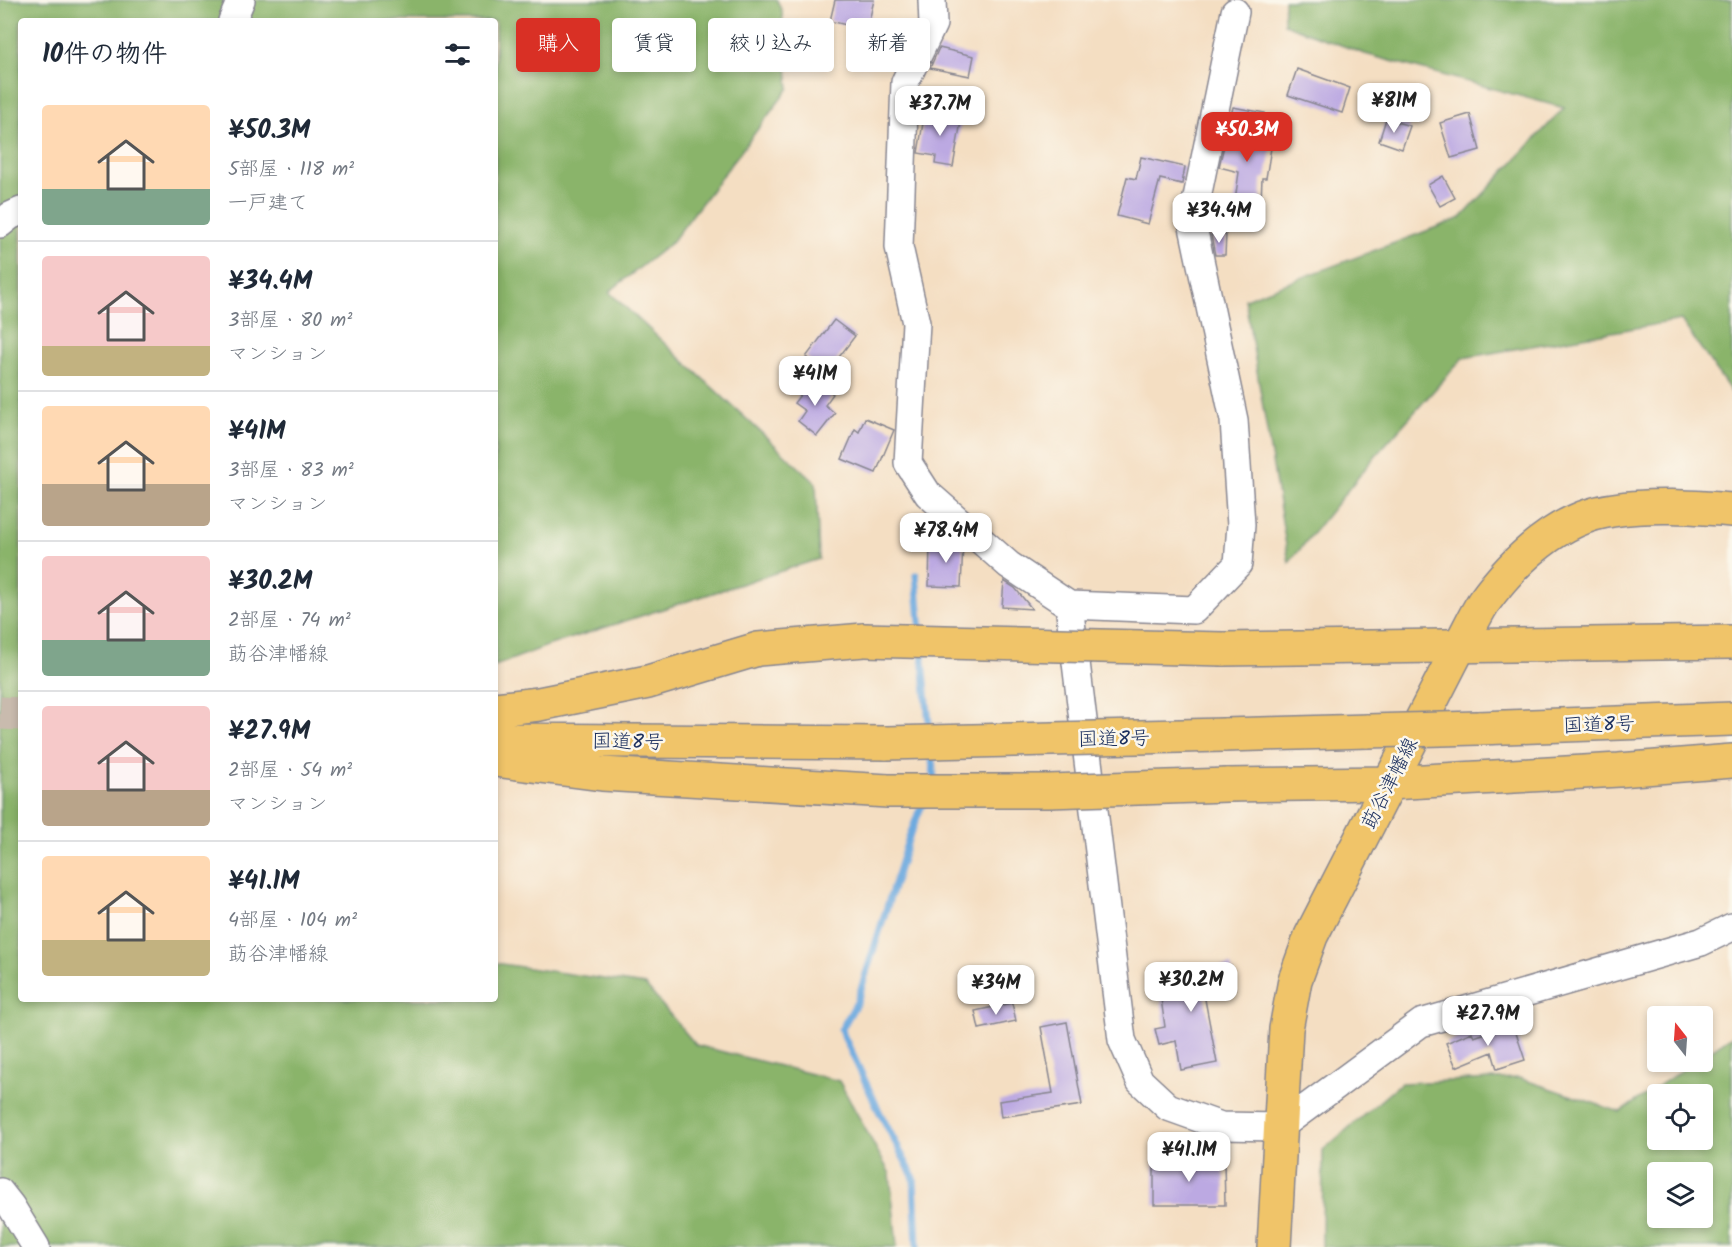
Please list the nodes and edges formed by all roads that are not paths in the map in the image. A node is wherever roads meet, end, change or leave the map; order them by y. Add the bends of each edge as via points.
1 (240, 0) edge
2 (932, 0) edge
3 (1235, 12) dead end
4 (233, 18) edge
5 (18, 212) edge
6 (0, 224) edge
7 (1732, 510) edge
8 (1069, 605) junction
9 (1732, 642) edge
10 (1459, 647) junction
11 (498, 709) edge
12 (1732, 719) edge
13 (498, 740) edge
14 (498, 760) edge
15 (1732, 761) edge
16 (1389, 783) junction
17 (1732, 927) edge
18 (1280, 1127) junction
19 (0, 1192) edge
20 (36, 1247) edge
21 (1274, 1247) edge

1 - 4 street
2 - 8 street via 933,24 904,82 899,247 916,323 908,463 928,494 1009,566
3 - 8 street via 1192,222 1234,420 1241,525 1238,564 1194,610
5 - 6 street
7 - 10 main road, 莇谷津幡線 via 1669,506 1612,510 1584,517 1552,533 1514,567 1483,604
8 - 18 street via 1122,1040 1140,1081 1168,1107 1221,1126
9 - 10 main road
10 - 11 main road, bridge via 1222,649 864,640 758,649 648,682
10 - 16 main road, 莇谷津幡線
12 - 13 main road, 国道8号, bridge via 887,743
14 - 16 main road, bridge via 602,774 888,791
15 - 16 main road
16 - 18 main road, 莇谷津幡線 via 1311,936 1295,980 1286,1029
17 - 18 street via 1701,942 1420,1023
18 - 21 main road, 莇谷津幡線
19 - 20 street

